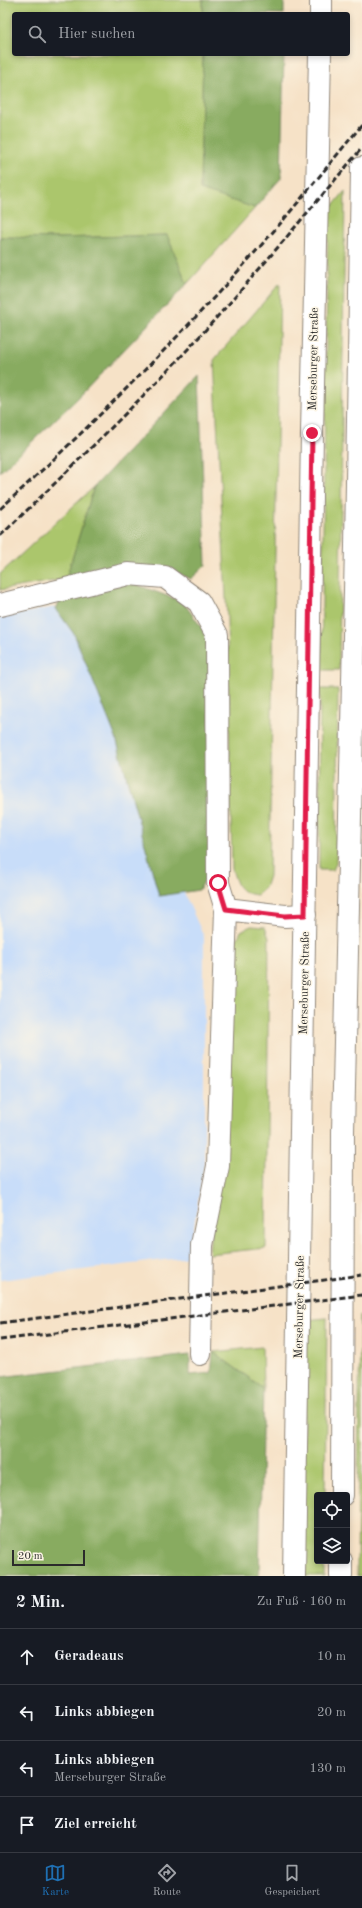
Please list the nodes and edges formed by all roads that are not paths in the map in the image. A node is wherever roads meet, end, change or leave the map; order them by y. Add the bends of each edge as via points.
1 (321, 0) edge
2 (321, 12) edge
3 (320, 56) edge
4 (362, 168) edge
5 (0, 605) edge
6 (358, 659) edge
7 (226, 909) junction
8 (305, 915) junction
9 (200, 1354) dead end
10 (342, 1492) edge
11 (341, 1564) edge
12 (294, 1576) edge
13 (341, 1576) edge

1 - 2 main road
3 - 8 main road, Merseburger Straße
4 - 6 main road
5 - 7 main road via 128,574 165,576 198,602 217,635 218,883
6 - 10 main road via 343,1132
7 - 8 main road via 285,916
7 - 9 main road via 218,1166 202,1245
8 - 12 main road, Merseburger Straße
11 - 13 main road

